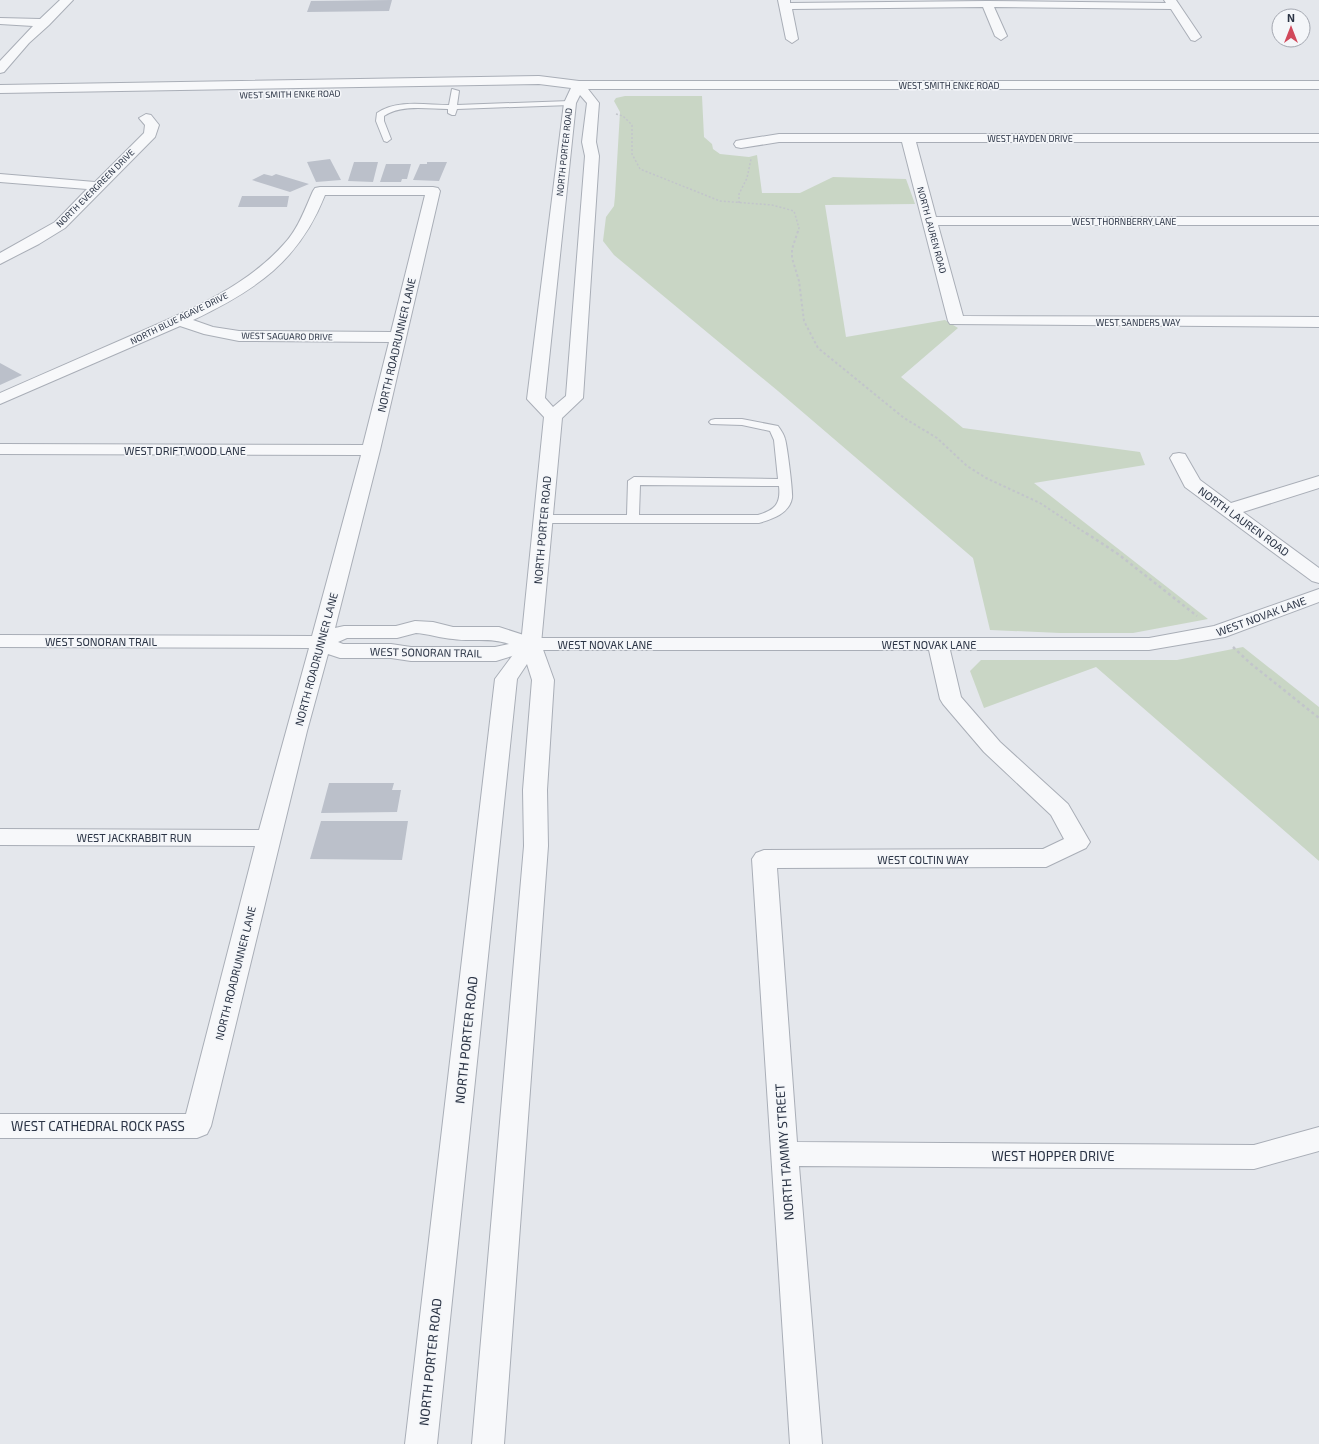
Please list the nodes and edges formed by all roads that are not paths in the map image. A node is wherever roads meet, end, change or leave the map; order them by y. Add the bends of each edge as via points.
1 (67, 0) edge
2 (785, 3) edge
3 (1172, 3) edge
4 (987, 4) junction
5 (0, 21) edge
6 (45, 22) junction
7 (1001, 36) dead end
8 (1195, 37) dead end
9 (792, 39) dead end
10 (0, 69) edge
11 (579, 85) junction
12 (1319, 85) edge
13 (0, 90) edge
14 (455, 91) junction
15 (0, 99) edge
16 (570, 103) junction
17 (452, 110) junction
18 (146, 118) dead end
19 (908, 138) junction
20 (1319, 138) edge
21 (387, 139) dead end
22 (741, 144) dead end
23 (0, 178) edge
24 (98, 186) junction
25 (433, 191) joint
26 (929, 221) junction
27 (1319, 221) edge
28 (0, 258) edge
29 (179, 320) junction
30 (956, 321) joint
31 (1319, 322) edge
32 (397, 337) junction
33 (0, 399) edge
34 (553, 416) junction
35 (715, 422) dead end
36 (0, 449) edge
37 (371, 450) junction
38 (1179, 458) dead end
39 (783, 482) junction
40 (1319, 482) edge
41 (1229, 510) junction
42 (543, 519) junction
43 (633, 519) junction
44 (1319, 577) edge
45 (1319, 595) edge
46 (0, 641) edge
47 (321, 642) junction
48 (531, 644) junction
49 (938, 644) junction
50 (0, 837) edge
51 (269, 838) junction
52 (764, 859) joint
53 (0, 1126) edge
54 (197, 1126) joint
55 (1319, 1139) edge
56 (784, 1154) junction
57 (421, 1444) edge
58 (488, 1444) edge
59 (806, 1444) edge

1 - 6 street
2 - 4 street
2 - 9 street
3 - 4 street
3 - 8 street
4 - 7 street
5 - 6 street
6 - 10 street
11 - 12 street, WEST SMITH ENKE ROAD
11 - 13 street, WEST SMITH ENKE ROAD via 539,80
11 - 14 street, WEST SMITH ENKE ROAD via 539,89
11 - 16 street, NORTH PORTER ROAD
11 - 34 street via 593,103 589,142 592,156 574,398
14 - 15 street, WEST SMITH ENKE ROAD
14 - 17 lane
16 - 17 lane
16 - 34 street, NORTH PORTER ROAD via 536,399
17 - 21 lane via 400,107 387,110 380,115
18 - 24 street, NORTH EVERGREEN DRIVE via 152,125 150,134
19 - 20 street, WEST HAYDEN DRIVE
19 - 22 street, WEST HAYDEN DRIVE via 780,138
19 - 26 street, NORTH LAUREN ROAD
23 - 24 street
24 - 28 street, NORTH EVERGREEN DRIVE via 60,225
25 - 29 street, NORTH BLUE AGAVE DRIVE via 320,191 305,226 290,247 263,272 224,298
25 - 32 street, NORTH ROADRUNNER LANE
26 - 27 street, WEST THORNBERRY LANE
26 - 30 street, NORTH LAUREN ROAD
29 - 32 street, WEST SAGUARO DRIVE via 210,331 239,336
29 - 33 street, NORTH BLUE AGAVE DRIVE
30 - 31 street, WEST SANDERS WAY
32 - 37 street, NORTH ROADRUNNER LANE
34 - 42 street, NORTH PORTER ROAD
35 - 39 lane via 742,422 774,428 780,440
36 - 37 street, WEST DRIFTWOOD LANE
37 - 47 street, NORTH ROADRUNNER LANE
38 - 41 street, NORTH LAUREN ROAD via 1192,483
39 - 43 lane via 786,498 779,510 759,519
39 - 43 lane via 634,481
40 - 41 street
41 - 44 street, NORTH LAUREN ROAD
42 - 43 lane
42 - 48 street, NORTH PORTER ROAD
45 - 49 street, WEST NOVAK LANE via 1218,632 1149,644
46 - 47 street, WEST SONORAN TRAIL
47 - 48 street, WEST SONORAN TRAIL via 340,651 391,651 411,654 496,654
47 - 51 street, NORTH ROADRUNNER LANE
48 - 49 street, WEST NOVAK LANE
48 - 57 street, NORTH PORTER ROAD via 506,679
48 - 58 street, NORTH PORTER ROAD via 543,680 535,790 536,846
49 - 52 street, WEST COLTIN WAY via 951,699 992,747 1060,810 1078,842 1046,858
50 - 51 street, WEST JACKRABBIT RUN
51 - 54 street, NORTH ROADRUNNER LANE
52 - 56 street, NORTH TAMMY STREET
53 - 54 street, WEST CATHEDRAL ROCK PASS
55 - 56 street, WEST HOPPER DRIVE via 1254,1157
56 - 59 street, NORTH TAMMY STREET

